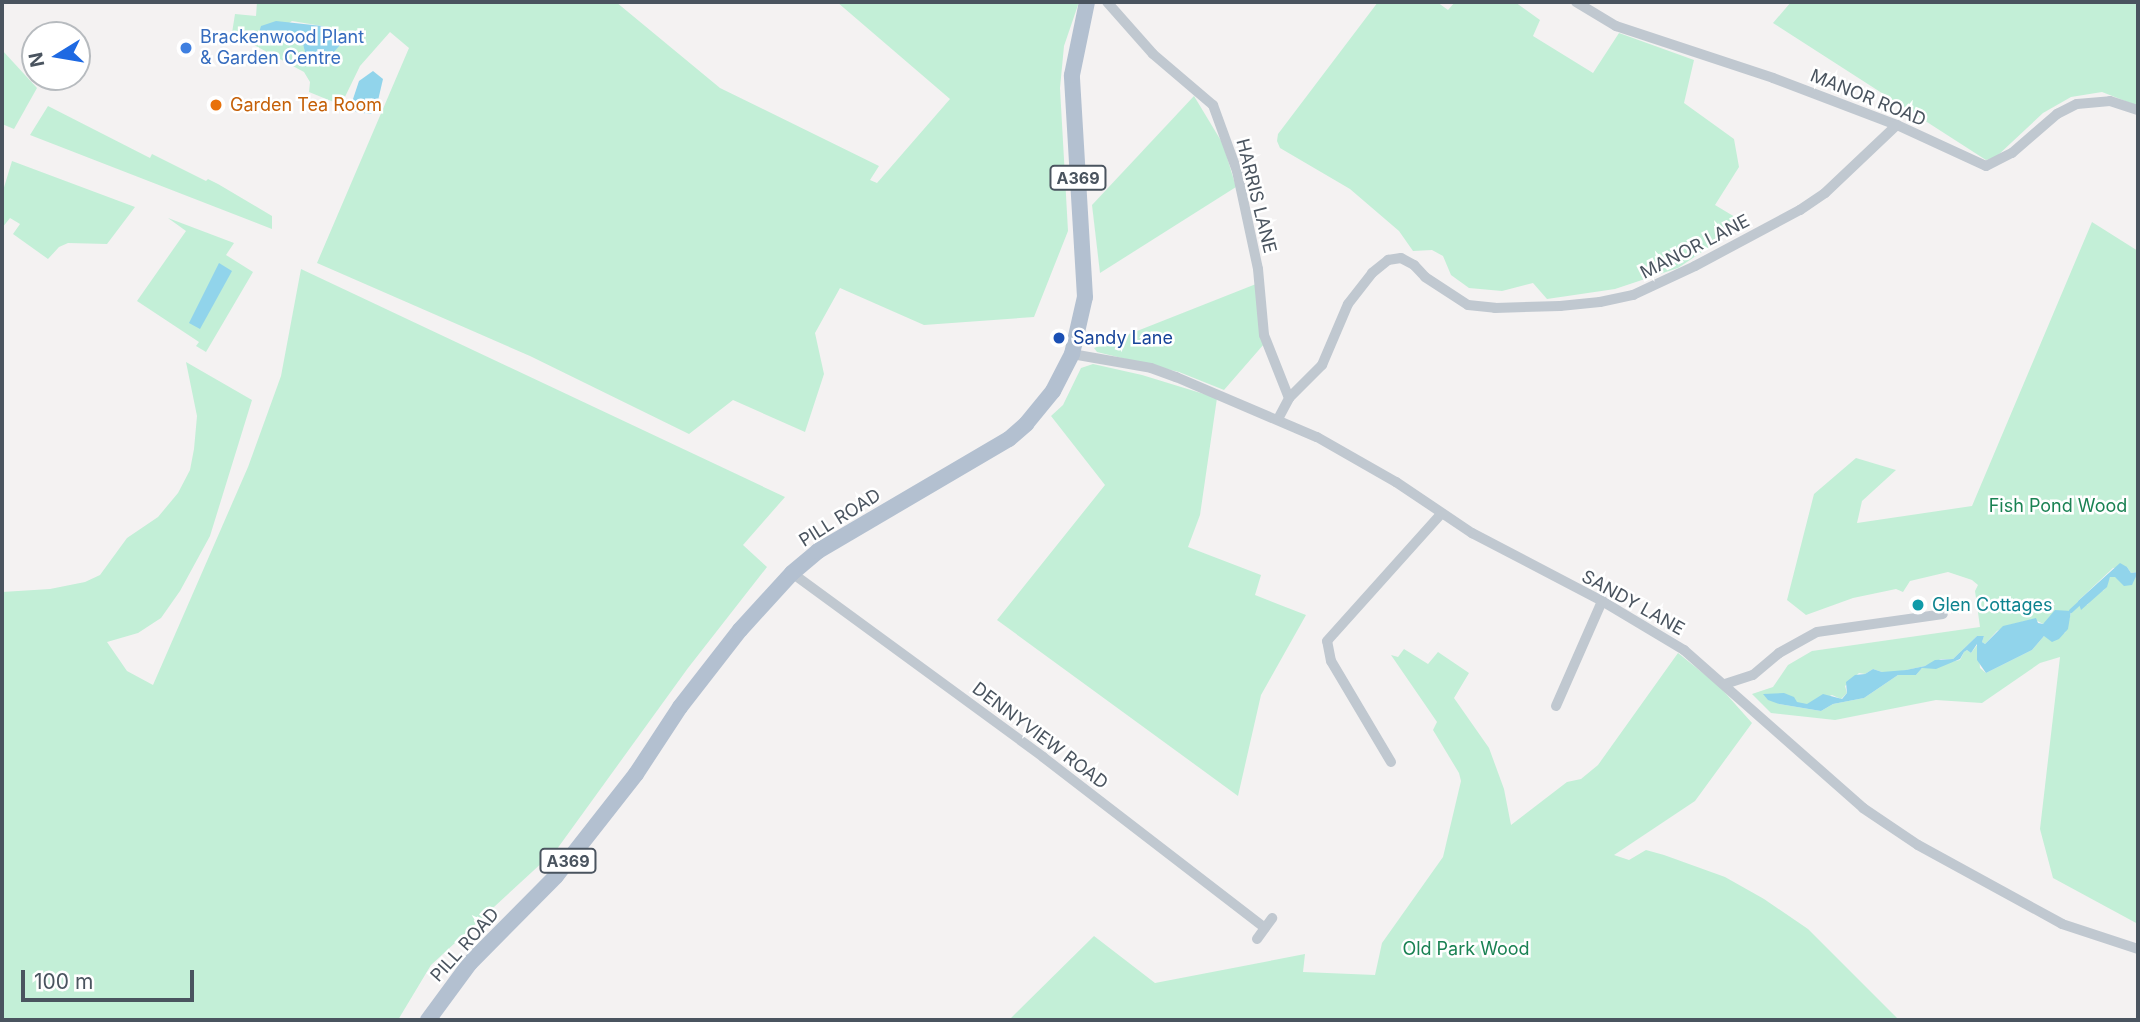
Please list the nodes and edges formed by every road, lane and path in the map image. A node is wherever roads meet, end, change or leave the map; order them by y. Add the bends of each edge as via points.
1 (1087, 2) edge
2 (1107, 2) edge
3 (1576, 2) edge
4 (2138, 110) edge
5 (1897, 125) junction
6 (1072, 354) junction
7 (1289, 398) junction
8 (1278, 419) junction
9 (1441, 514) junction
10 (792, 573) junction
11 (1602, 601) junction
12 (1943, 614) dead end
13 (1725, 684) junction
14 (1556, 705) dead end
15 (1391, 762) dead end
16 (1272, 918) dead end
17 (1265, 928) junction
18 (1257, 939) dead end
19 (2138, 949) edge
20 (428, 1020) edge

1 - 6 main road, PILL ROAD / A369 via 1072,75 1085,286
2 - 7 street, HARRIS LANE via 1153,54 1213,105 1237,171 1258,269 1264,335
3 - 5 street, MANOR ROAD via 1616,26
4 - 5 street, MANOR ROAD via 2109,101 2077,104 2038,129 2012,153 1986,166
5 - 7 street, MANOR LANE via 1825,193 1800,210 1633,295 1560,306 1495,308 1468,304 1414,265 1401,258 1388,260 1371,273 1348,304 1322,365
6 - 8 street, SANDY LANE via 1151,369
6 - 10 main road, PILL ROAD / A369 via 1043,404 1009,439 818,551
7 - 8 street, MANOR LANE
8 - 9 street, SANDY LANE via 1396,482
9 - 11 street, SANDY LANE
9 - 15 street via 1327,641 1331,661
10 - 17 street, DENNYVIEW ROAD via 1043,757
10 - 20 main road, PILL ROAD / A369 via 680,707 636,774 556,876 470,963
11 - 13 street, SANDY LANE via 1684,650
11 - 14 street
12 - 13 street via 1817,632 1779,653 1754,675
13 - 19 street, SANDY LANE via 1863,808 1918,845 2062,924
16 - 17 street
17 - 18 street

